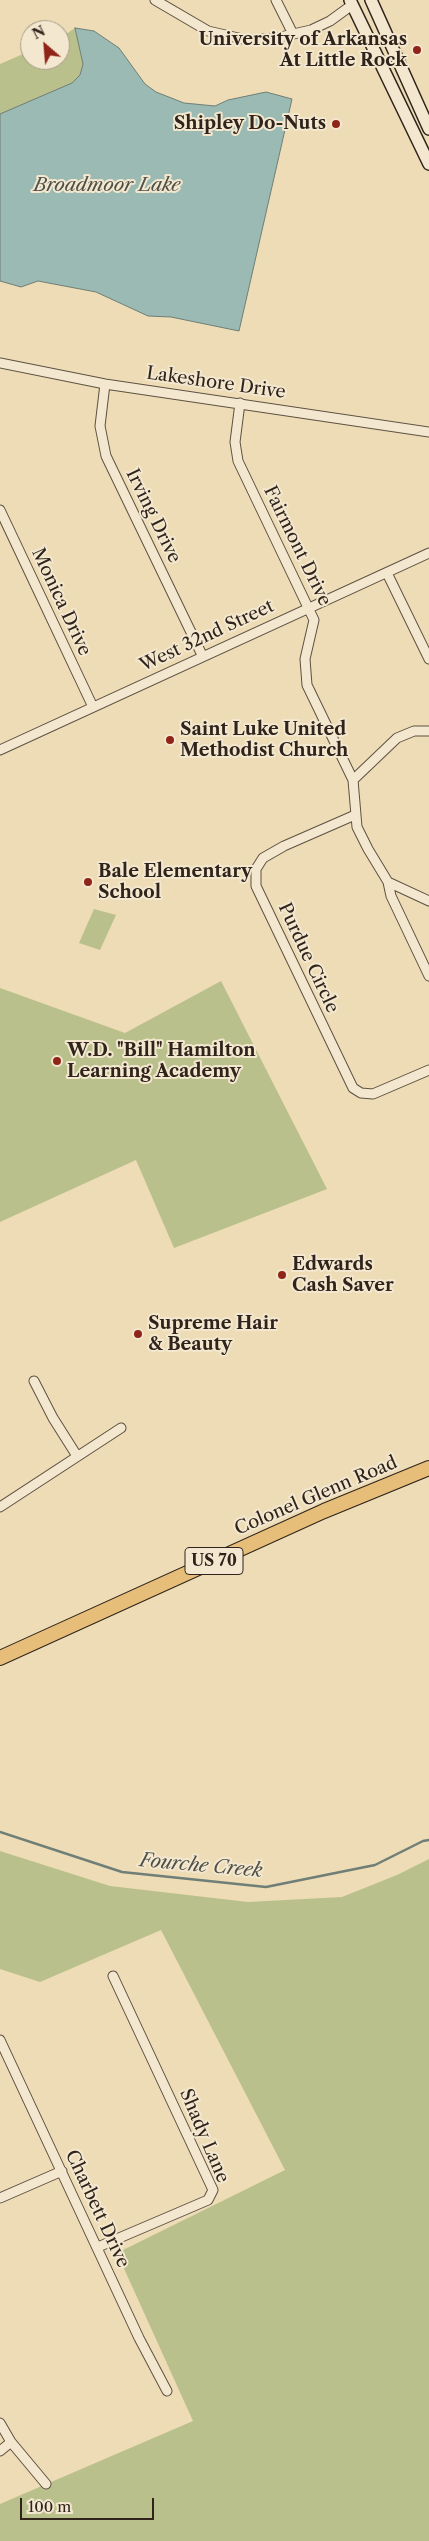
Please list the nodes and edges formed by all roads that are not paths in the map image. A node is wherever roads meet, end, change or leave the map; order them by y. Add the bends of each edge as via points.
1 (155, 0) edge
2 (276, 0) edge
3 (371, 0) edge
4 (351, 2) edge
5 (293, 34) junction
6 (429, 129) edge
7 (429, 164) edge
8 (0, 363) edge
9 (105, 384) junction
10 (240, 403) junction
11 (429, 432) edge
12 (0, 510) edge
13 (429, 553) edge
14 (387, 573) junction
15 (308, 607) junction
16 (202, 655) junction
17 (429, 659) edge
18 (93, 707) junction
19 (429, 731) edge
20 (0, 750) edge
21 (352, 780) junction
22 (355, 815) junction
23 (388, 882) junction
24 (429, 901) edge
25 (429, 976) edge
26 (429, 1070) edge
27 (34, 1381) dead end
28 (121, 1428) dead end
29 (77, 1456) junction
30 (429, 1468) edge
31 (0, 1507) edge
32 (0, 1658) edge
33 (113, 1976) dead end
34 (0, 2040) edge
35 (62, 2171) junction
36 (0, 2198) edge
37 (98, 2247) junction
38 (166, 2391) dead end
39 (0, 2423) edge
40 (11, 2442) junction
41 (0, 2451) edge
42 (46, 2484) dead end

1 - 5 street via 218,35 247,40
2 - 5 street
3 - 6 main road
4 - 5 street via 324,25
4 - 7 main road
8 - 9 street, Lakeshore Drive
9 - 10 street, Lakeshore Drive
9 - 16 street, Irving Drive via 100,426 106,456
10 - 11 street, Lakeshore Drive
10 - 15 street, Fairmont Drive via 235,442 238,461
12 - 18 street, Monica Drive
13 - 14 street, West 32nd Street
14 - 15 street, West 32nd Street
14 - 17 street
15 - 16 street, West 32nd Street
15 - 21 street, Fairmont Drive via 315,624 306,659 306,679
16 - 18 street, West 32nd Street
18 - 20 street, West 32nd Street
19 - 21 street via 414,731 397,738
21 - 22 street, Fairmont Drive
22 - 23 street, Fairmont Drive via 357,827
22 - 26 street, Purdue Circle via 263,858 256,869 256,886 354,1088 361,1094 373,1094
23 - 24 street
23 - 25 street, Fairmont Drive via 391,896
27 - 29 street
28 - 29 street
29 - 31 street
30 - 32 main road, Colonel Glenn Road / US 70 via 324,1511
33 - 37 street, Shady Lane via 213,2188 213,2194 208,2200
34 - 35 street, Charbett Drive
35 - 36 street
35 - 37 street, Charbett Drive
37 - 38 street, Charbett Drive
39 - 40 street
40 - 41 street
40 - 42 street

